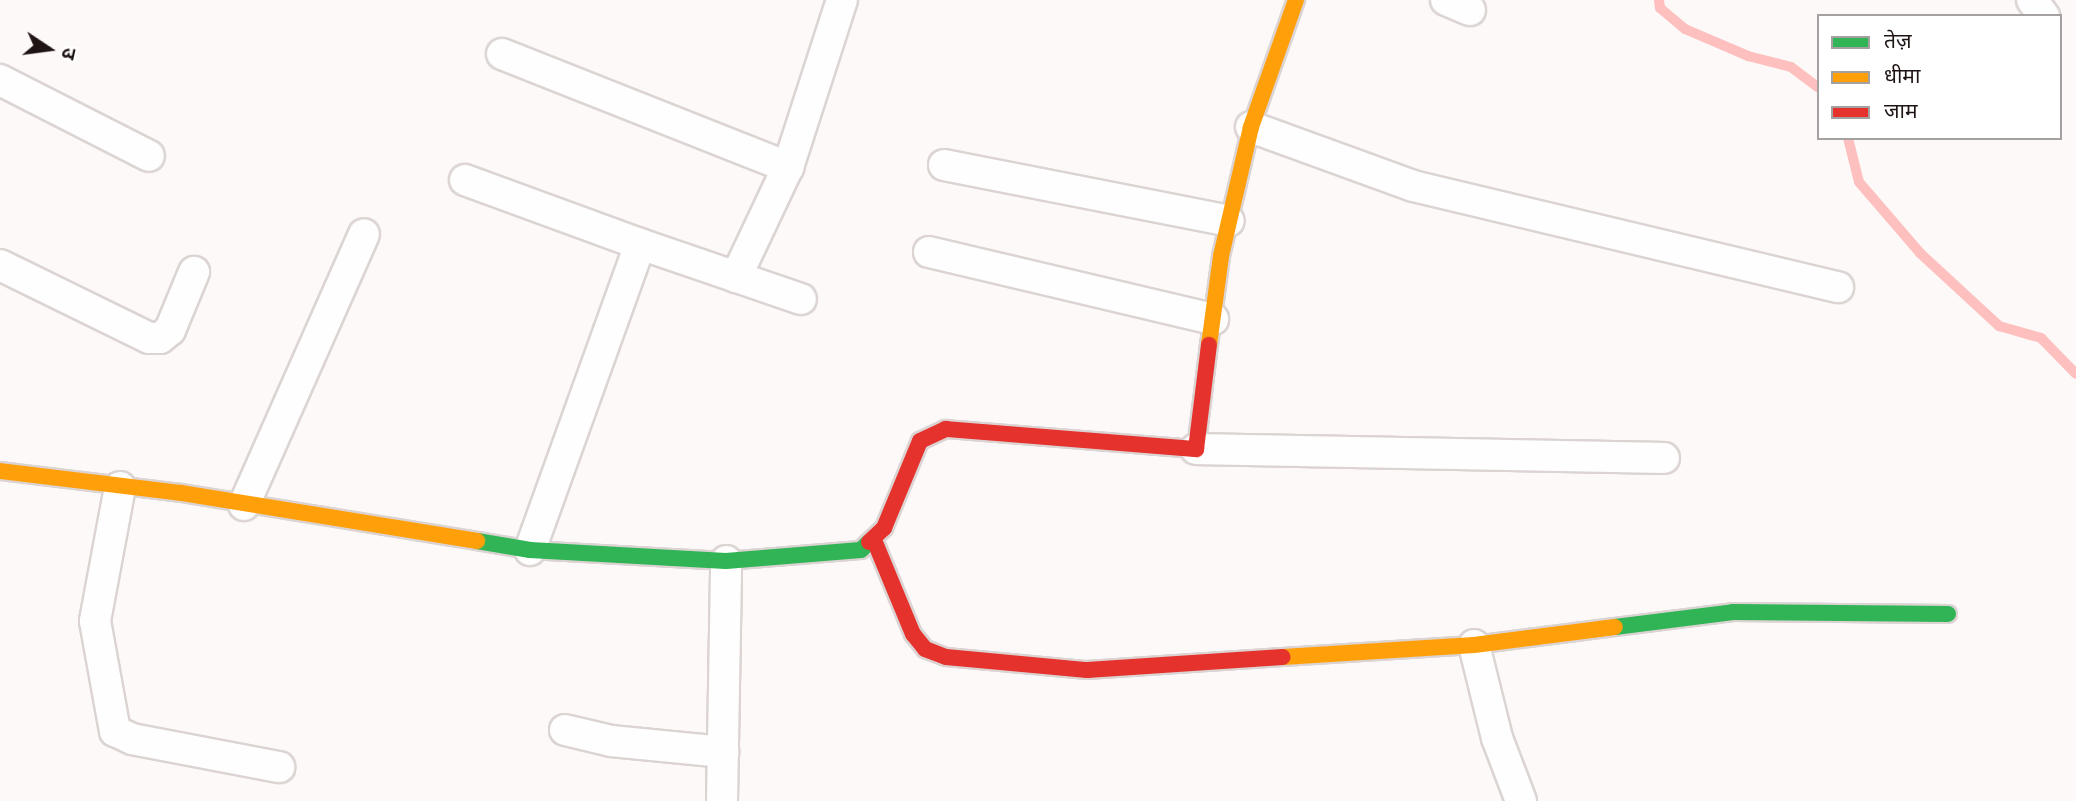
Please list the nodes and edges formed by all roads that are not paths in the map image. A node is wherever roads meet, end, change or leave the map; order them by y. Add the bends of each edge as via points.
1 (842, 0) edge
2 (1296, 0) edge
3 (502, 54) dead end
4 (0, 80) edge
5 (1251, 127) junction
6 (149, 156) dead end
7 (944, 165) dead end
8 (789, 167) junction
9 (465, 180) dead end
10 (1229, 221) junction
11 (364, 234) dead end
12 (640, 244) junction
13 (929, 252) dead end
14 (0, 265) edge
15 (194, 272) dead end
16 (736, 277) junction
17 (1838, 287) dead end
18 (801, 299) dead end
19 (1213, 319) junction
20 (1196, 450) junction
21 (1664, 458) dead end
22 (0, 471) edge
23 (120, 486) junction
24 (244, 505) junction
25 (874, 540) junction
26 (530, 550) junction
27 (726, 561) junction
28 (1948, 614) dead end
29 (1474, 645) junction
30 (565, 730) dead end
31 (723, 752) junction
32 (279, 767) dead end
33 (722, 801) edge
34 (1521, 801) edge

1 - 8 street
2 - 5 street
3 - 8 street
4 - 6 street
5 - 10 street
5 - 17 street via 1413,186
7 - 10 street
8 - 16 street
9 - 12 street
10 - 19 street
11 - 24 street
12 - 16 street
12 - 26 street
13 - 19 street
14 - 15 street via 149,338 160,338 170,330
16 - 18 street
19 - 20 street
20 - 21 street
20 - 25 street via 946,429 920,441 884,528
22 - 23 street
23 - 24 street
23 - 32 street via 95,621 116,731 132,739
24 - 26 street
25 - 27 street via 845,554
25 - 29 street via 913,634 925,649 946,657 1087,670
26 - 27 street
27 - 31 street
28 - 29 street via 1733,612
29 - 34 street via 1497,738
30 - 31 street via 611,741
31 - 33 street

